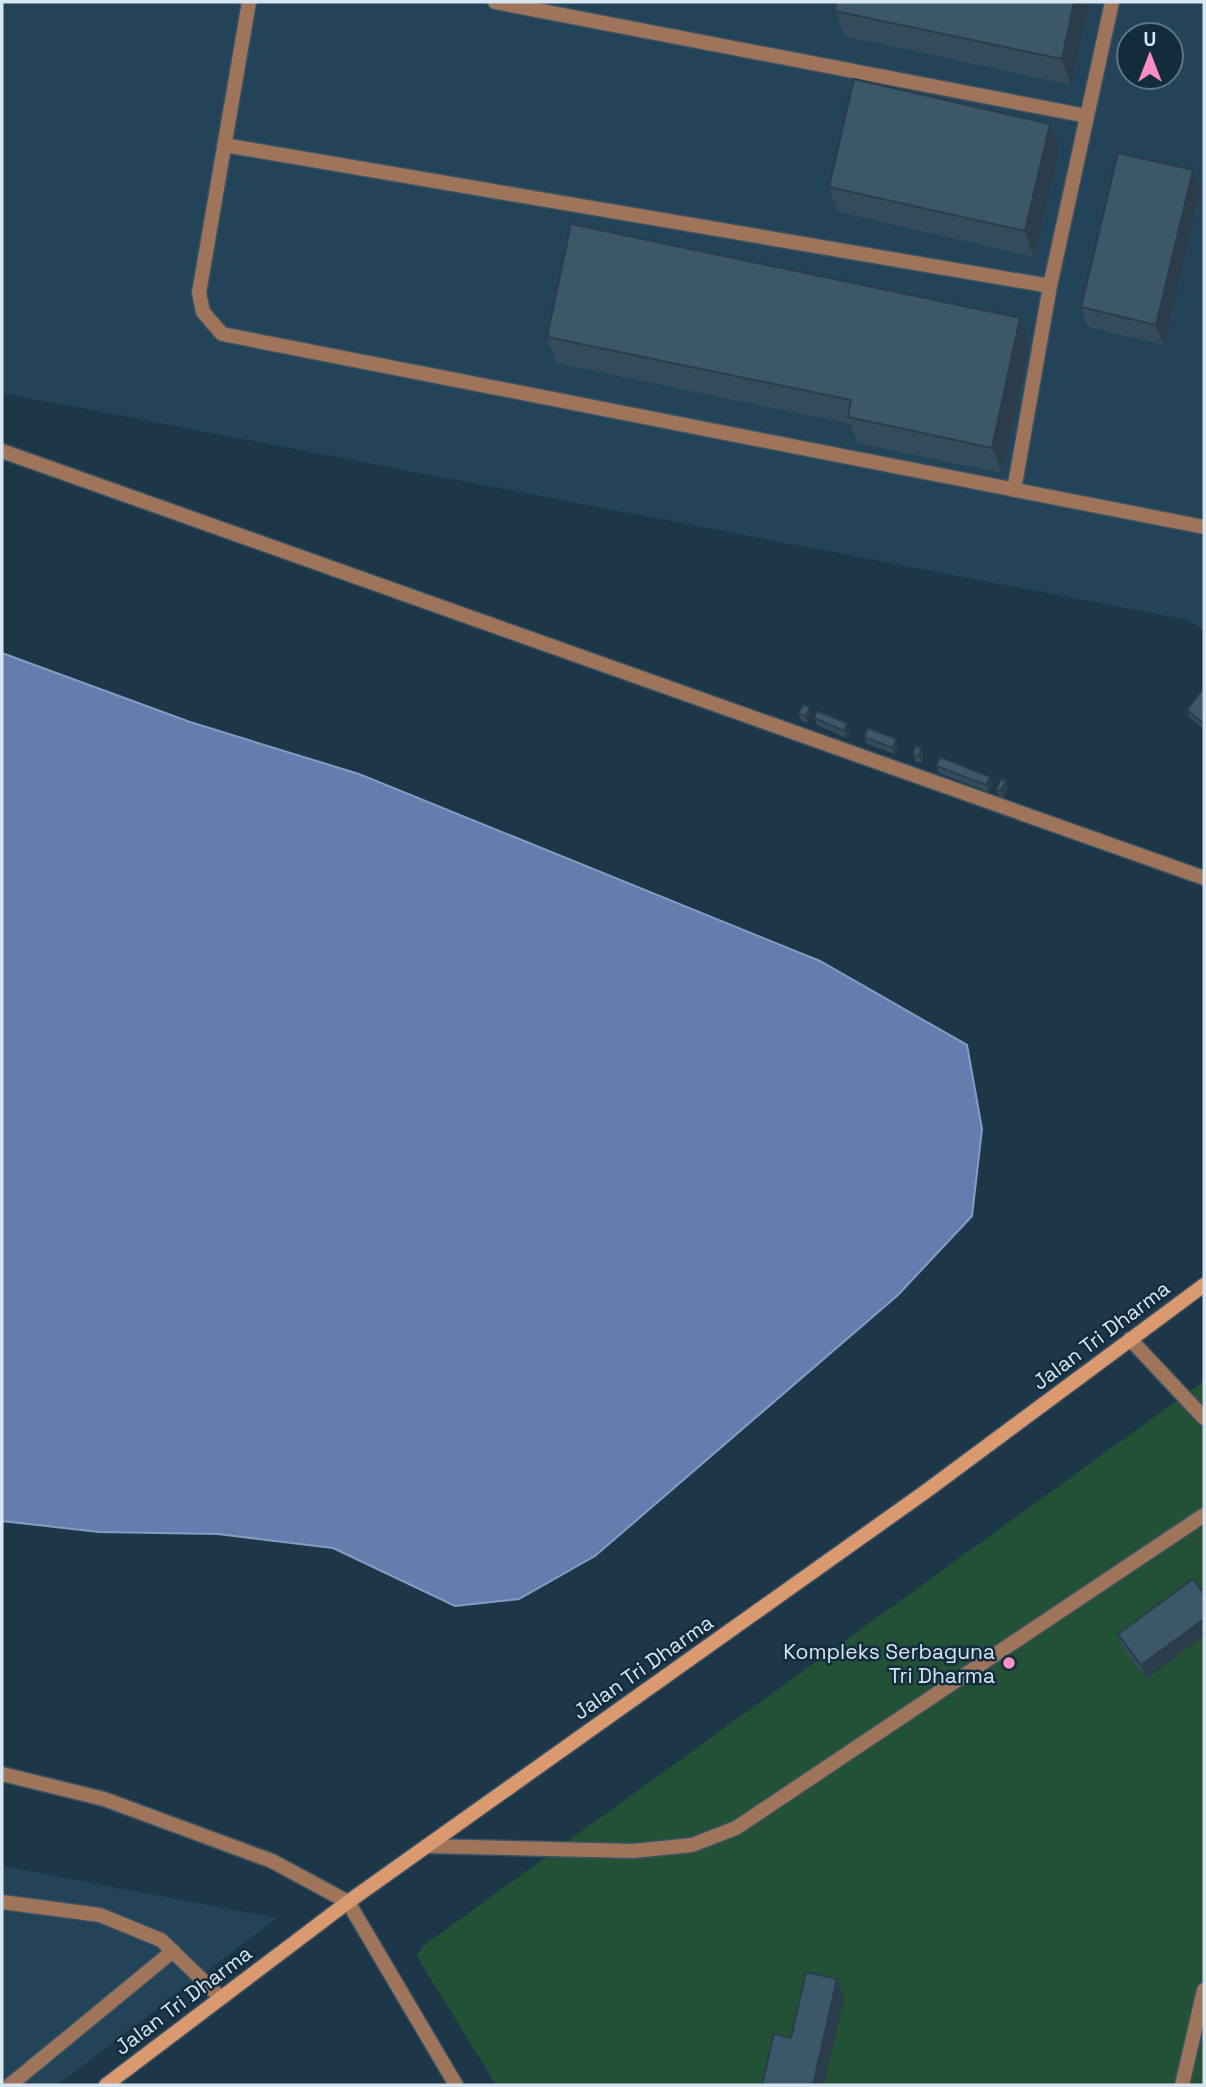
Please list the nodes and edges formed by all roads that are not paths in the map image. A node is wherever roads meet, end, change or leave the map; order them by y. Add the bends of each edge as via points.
1 (249, 2) edge
2 (495, 2) edge
3 (1112, 2) edge
4 (1087, 116) junction
5 (224, 145) junction
6 (1050, 286) junction
7 (2, 451) edge
8 (1014, 490) junction
9 (1204, 527) edge
10 (1204, 878) edge
11 (1204, 1285) edge
12 (1130, 1339) junction
13 (1204, 1418) edge
14 (1204, 1515) edge
15 (2, 1774) edge
16 (428, 1846) junction
17 (2, 1902) edge
18 (348, 1902) junction
19 (173, 1951) junction
20 (1204, 1990) edge
21 (220, 1997) junction
22 (10, 2085) edge
23 (106, 2085) edge
24 (456, 2085) edge
25 (1182, 2085) edge

1 - 5 street
2 - 4 street
3 - 4 street
4 - 6 street
5 - 6 street
5 - 8 street via 199,293 203,312 222,334
6 - 8 street
7 - 10 street
8 - 9 street
11 - 12 main road, Jalan Tri Dharma
12 - 13 street
12 - 16 main road, Jalan Tri Dharma via 925,1492
14 - 16 street via 736,1828 692,1845 633,1852
15 - 18 street via 104,1799 272,1861
16 - 18 main road, Jalan Tri Dharma
17 - 19 street via 100,1914 161,1940
18 - 21 main road, Jalan Tri Dharma
18 - 24 street
19 - 21 street
19 - 22 street
20 - 25 street
21 - 23 main road, Jalan Tri Dharma

